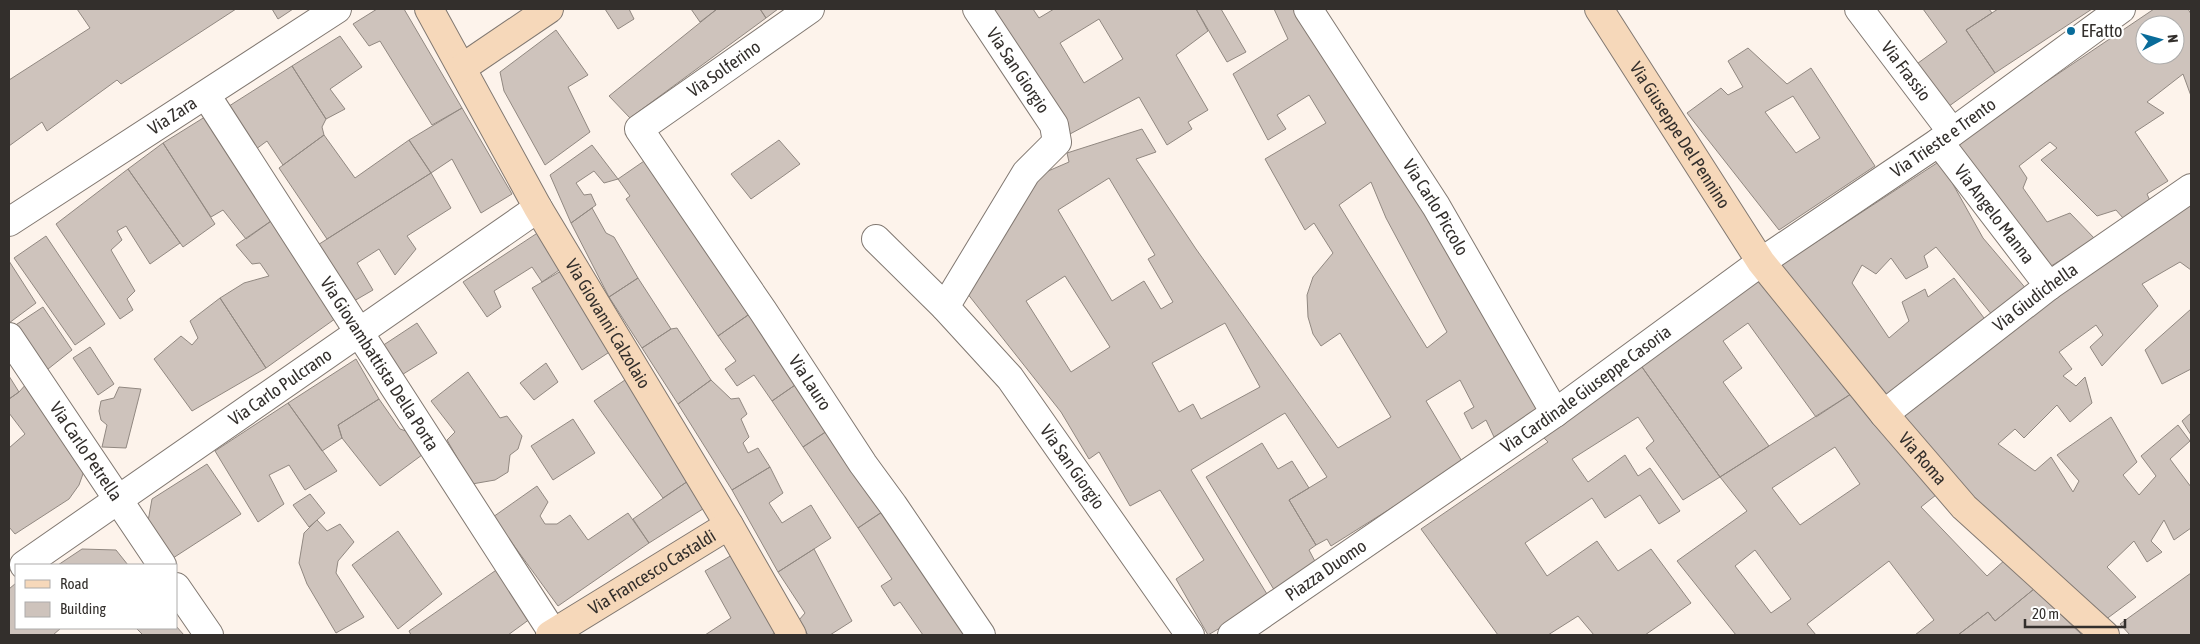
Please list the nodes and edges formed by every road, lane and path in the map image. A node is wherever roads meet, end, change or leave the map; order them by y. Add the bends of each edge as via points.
1 (337, 9) edge
2 (430, 9) edge
3 (549, 9) edge
4 (810, 9) edge
5 (976, 9) edge
6 (1308, 9) edge
7 (1599, 9) edge
8 (1859, 9) edge
9 (2120, 9) edge
10 (462, 68) junction
11 (206, 94) junction
12 (639, 129) joint
13 (1945, 137) junction
14 (2191, 188) edge
15 (538, 208) junction
16 (9, 222) edge
17 (876, 239) dead end
18 (1761, 262) junction
19 (2049, 286) junction
20 (945, 307) junction
21 (360, 333) junction
22 (9, 337) edge
23 (1555, 413) junction
24 (1884, 414) junction
25 (118, 500) junction
26 (1408, 513) joint
27 (729, 525) junction
28 (25, 564) edge
29 (161, 564) edge
30 (178, 590) edge
31 (1241, 633) edge
32 (552, 634) edge
33 (209, 635) edge
34 (792, 635) edge
35 (981, 635) edge
36 (1190, 635) edge
37 (2105, 635) edge

1 - 11 street, Via Zara
2 - 10 main road, Via Giovanni Calzolaio
3 - 10 main road
4 - 12 street, Via Solferino
5 - 20 street, Via San Giorgio via 1054,125 1057,142 1026,173
6 - 23 street, Via Carlo Piccolo via 1436,206
7 - 18 main road, Via Giuseppe Del Pennino
8 - 13 street, Via Frassio
9 - 13 street, Via Trieste e Trento
10 - 15 main road, Via Giovanni Calzolaio
11 - 16 street, Via Zara
11 - 21 street, Via Giovambattista Della Porta
12 - 35 street, Via Lauro
13 - 18 street, Via Trieste e Trento
13 - 19 street, Via Angelo Manna
14 - 19 street, Via Giudichella
15 - 21 street, Via Carlo Pulcrano
15 - 27 main road, Via Giovanni Calzolaio
17 - 20 street, Via San Giorgio
18 - 23 street, Via Cardinale Giuseppe Casoria
18 - 24 main road, Via Roma
19 - 24 street, Via Giudichella
20 - 36 street, Via San Giorgio via 1010,378
21 - 25 street, Via Carlo Pulcrano
21 - 32 street, Via Giovambattista Della Porta
22 - 25 street, Via Carlo Petrella
23 - 26 street, Via Cardinale Giuseppe Casoria
24 - 37 main road, Via Roma via 1964,507
25 - 28 street, Via Carlo Pulcrano
25 - 29 street, Via Carlo Petrella
26 - 31 street, Piazza Duomo
27 - 32 main road, Via Francesco Castaldi
27 - 34 main road, Via Giovanni Calzolaio
30 - 33 street

